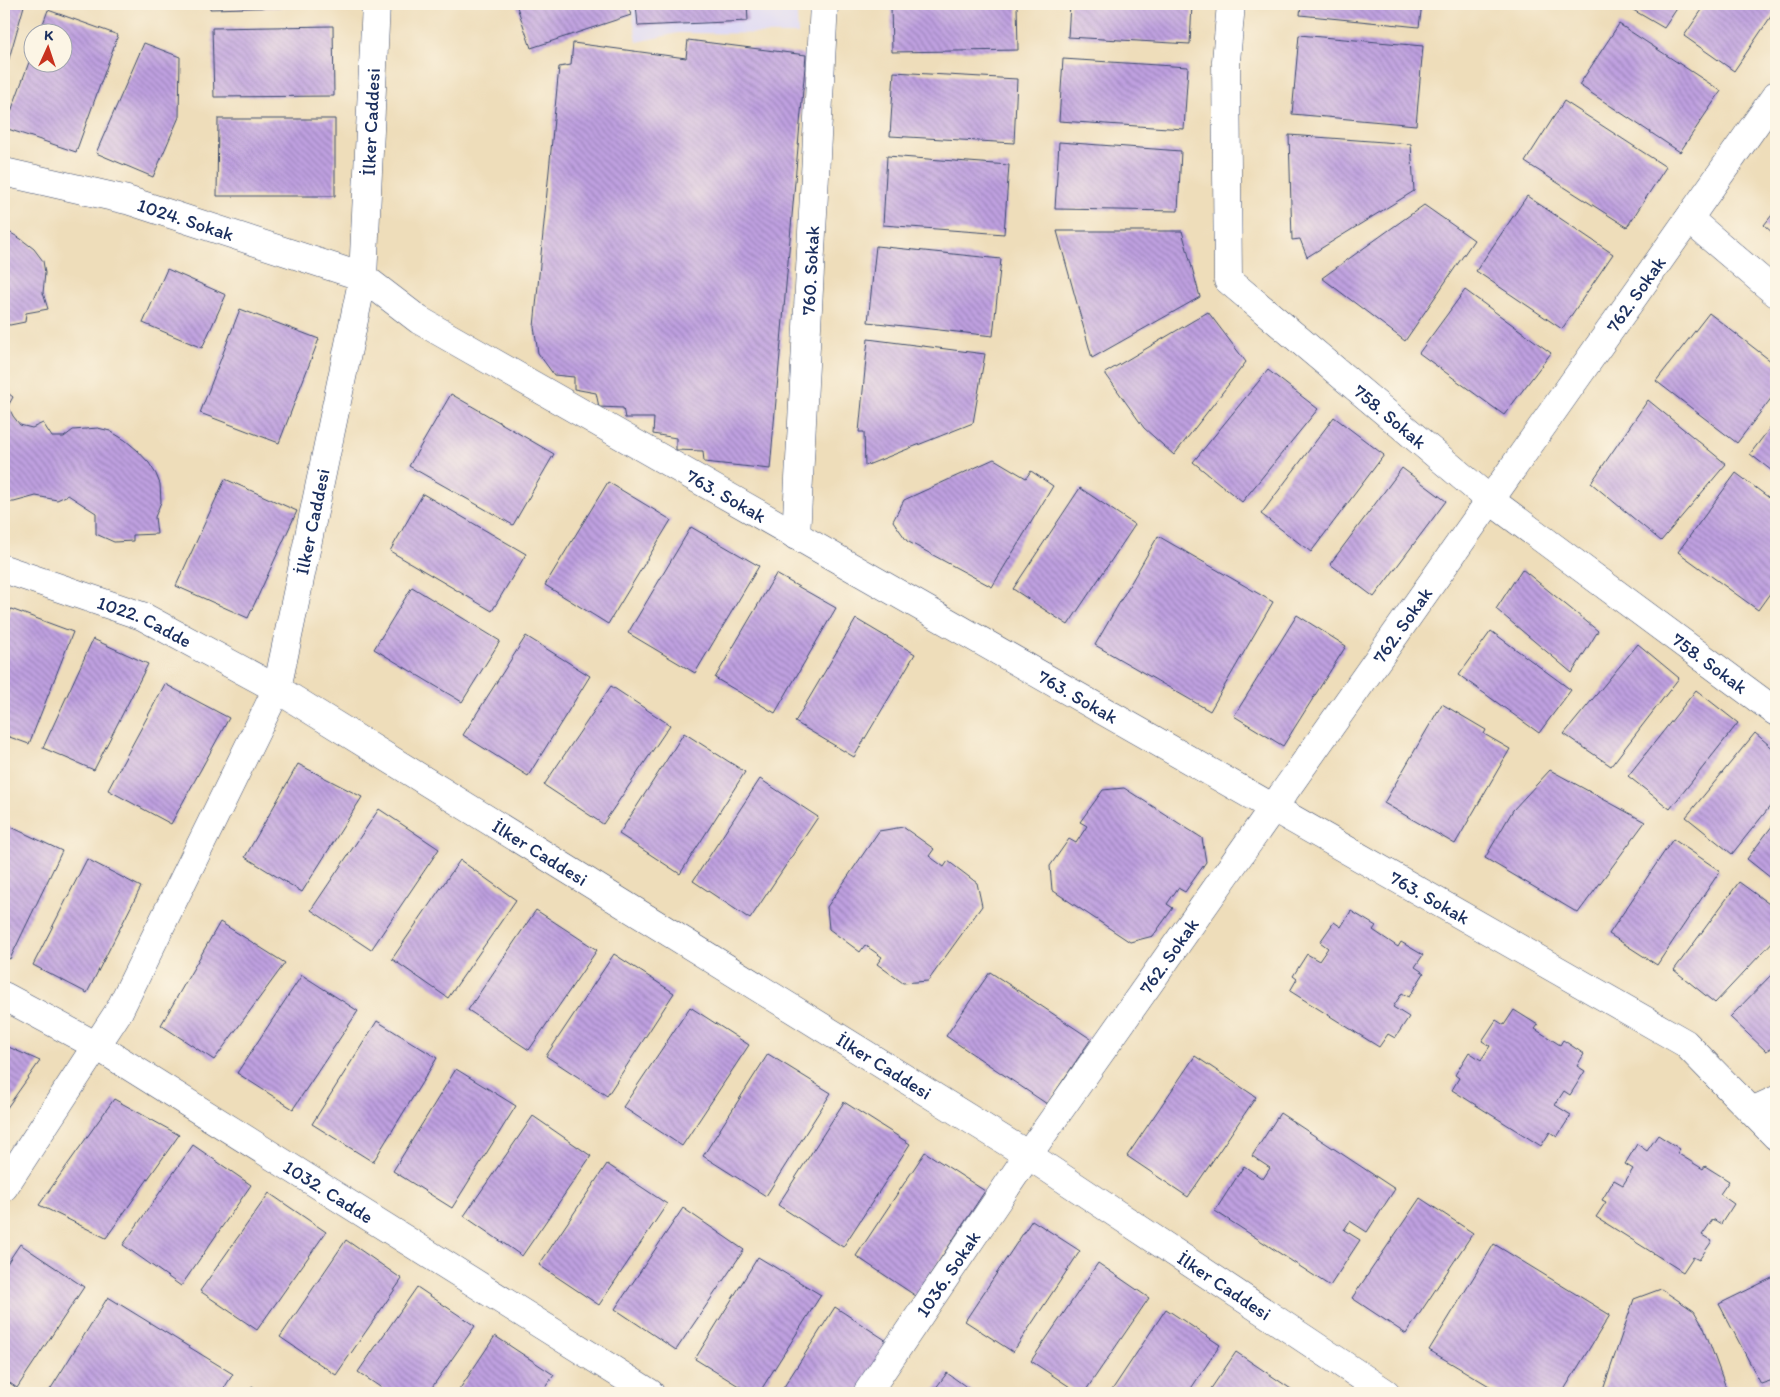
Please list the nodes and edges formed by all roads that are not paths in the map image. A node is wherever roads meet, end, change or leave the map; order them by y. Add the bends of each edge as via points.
1 (376, 4) edge
2 (824, 4) edge
3 (1231, 4) edge
4 (1776, 95) edge
5 (4, 172) edge
6 (1689, 219) junction
7 (363, 277) junction
8 (1776, 293) edge
9 (1490, 500) junction
10 (796, 536) junction
11 (4, 568) edge
12 (278, 689) junction
13 (1776, 712) edge
14 (1272, 808) junction
15 (4, 996) edge
16 (97, 1046) junction
17 (1764, 1105) edge
18 (1776, 1136) edge
19 (1028, 1155) junction
20 (4, 1187) edge
21 (650, 1393) edge
22 (867, 1393) edge
23 (1386, 1393) edge

1 - 7 street, İlker Caddesi
2 - 10 street, 760. Sokak
3 - 9 street, 758. Sokak via 1226,61 1228,280
4 - 6 street, 762. Sokak
5 - 7 street, 1024. Sokak via 128,200
6 - 8 street
6 - 9 street, 762. Sokak
7 - 10 street, 763. Sokak via 419,320
7 - 12 street, İlker Caddesi
9 - 13 street, 758. Sokak
9 - 14 street, 762. Sokak
10 - 14 street, 763. Sokak
11 - 12 street, 1022. Cadde via 142,616
12 - 16 street via 119,1012
12 - 19 street, İlker Caddesi
14 - 17 street, 763. Sokak via 1686,1043
14 - 19 street, 762. Sokak
15 - 16 street, 1032. Cadde
16 - 20 street
16 - 21 street, 1032. Cadde
17 - 18 street, 763. Sokak
19 - 22 street, 1036. Sokak
19 - 23 street, İlker Caddesi

